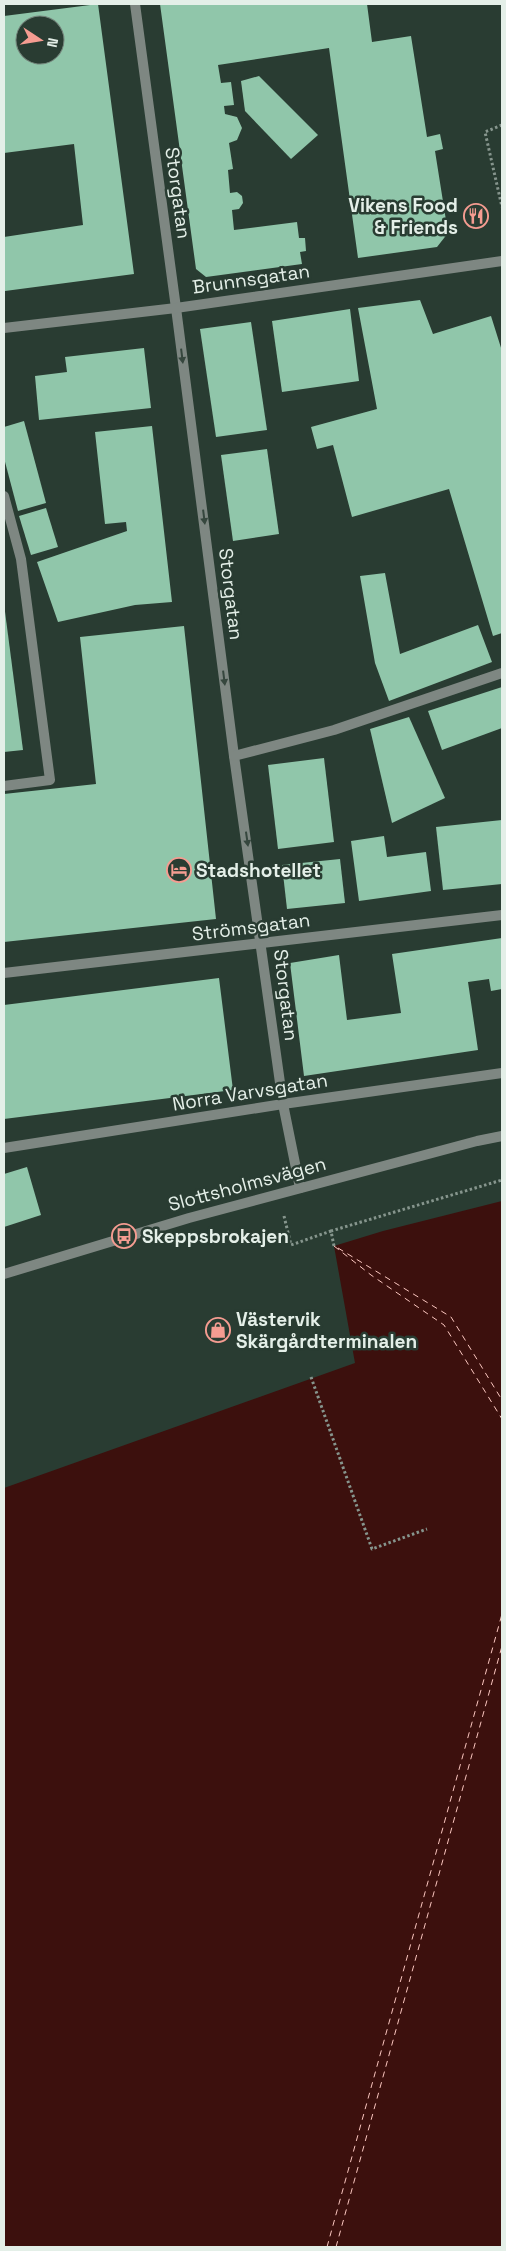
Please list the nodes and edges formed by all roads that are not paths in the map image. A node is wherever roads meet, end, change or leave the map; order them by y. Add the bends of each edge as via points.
1 (135, 4) edge
2 (502, 261) edge
3 (176, 308) junction
4 (4, 328) edge
5 (4, 496) edge
6 (502, 673) edge
7 (234, 756) junction
8 (4, 786) edge
9 (502, 915) edge
10 (262, 944) junction
11 (4, 974) edge
12 (502, 1073) edge
13 (283, 1104) junction
14 (502, 1136) edge
15 (4, 1148) edge
16 (300, 1188) junction
17 (4, 1274) edge

1 - 3 street, Storgatan
2 - 3 street, Brunnsgatan
3 - 4 street, Brunnsgatan
3 -> 7 street, Storgatan
5 - 8 street via 21,559 50,780
6 - 7 street via 334,730
7 -> 10 street, Storgatan
9 - 10 street, Strömsgatan
10 - 11 street, Strömsgatan
10 - 13 street, Storgatan
12 - 13 street, Norra Varvsgatan
13 - 15 street, Norra Varvsgatan
13 - 16 street, Storgatan
14 - 16 street, Slottsholmsvägen
16 - 17 street, Slottsholmsvägen

